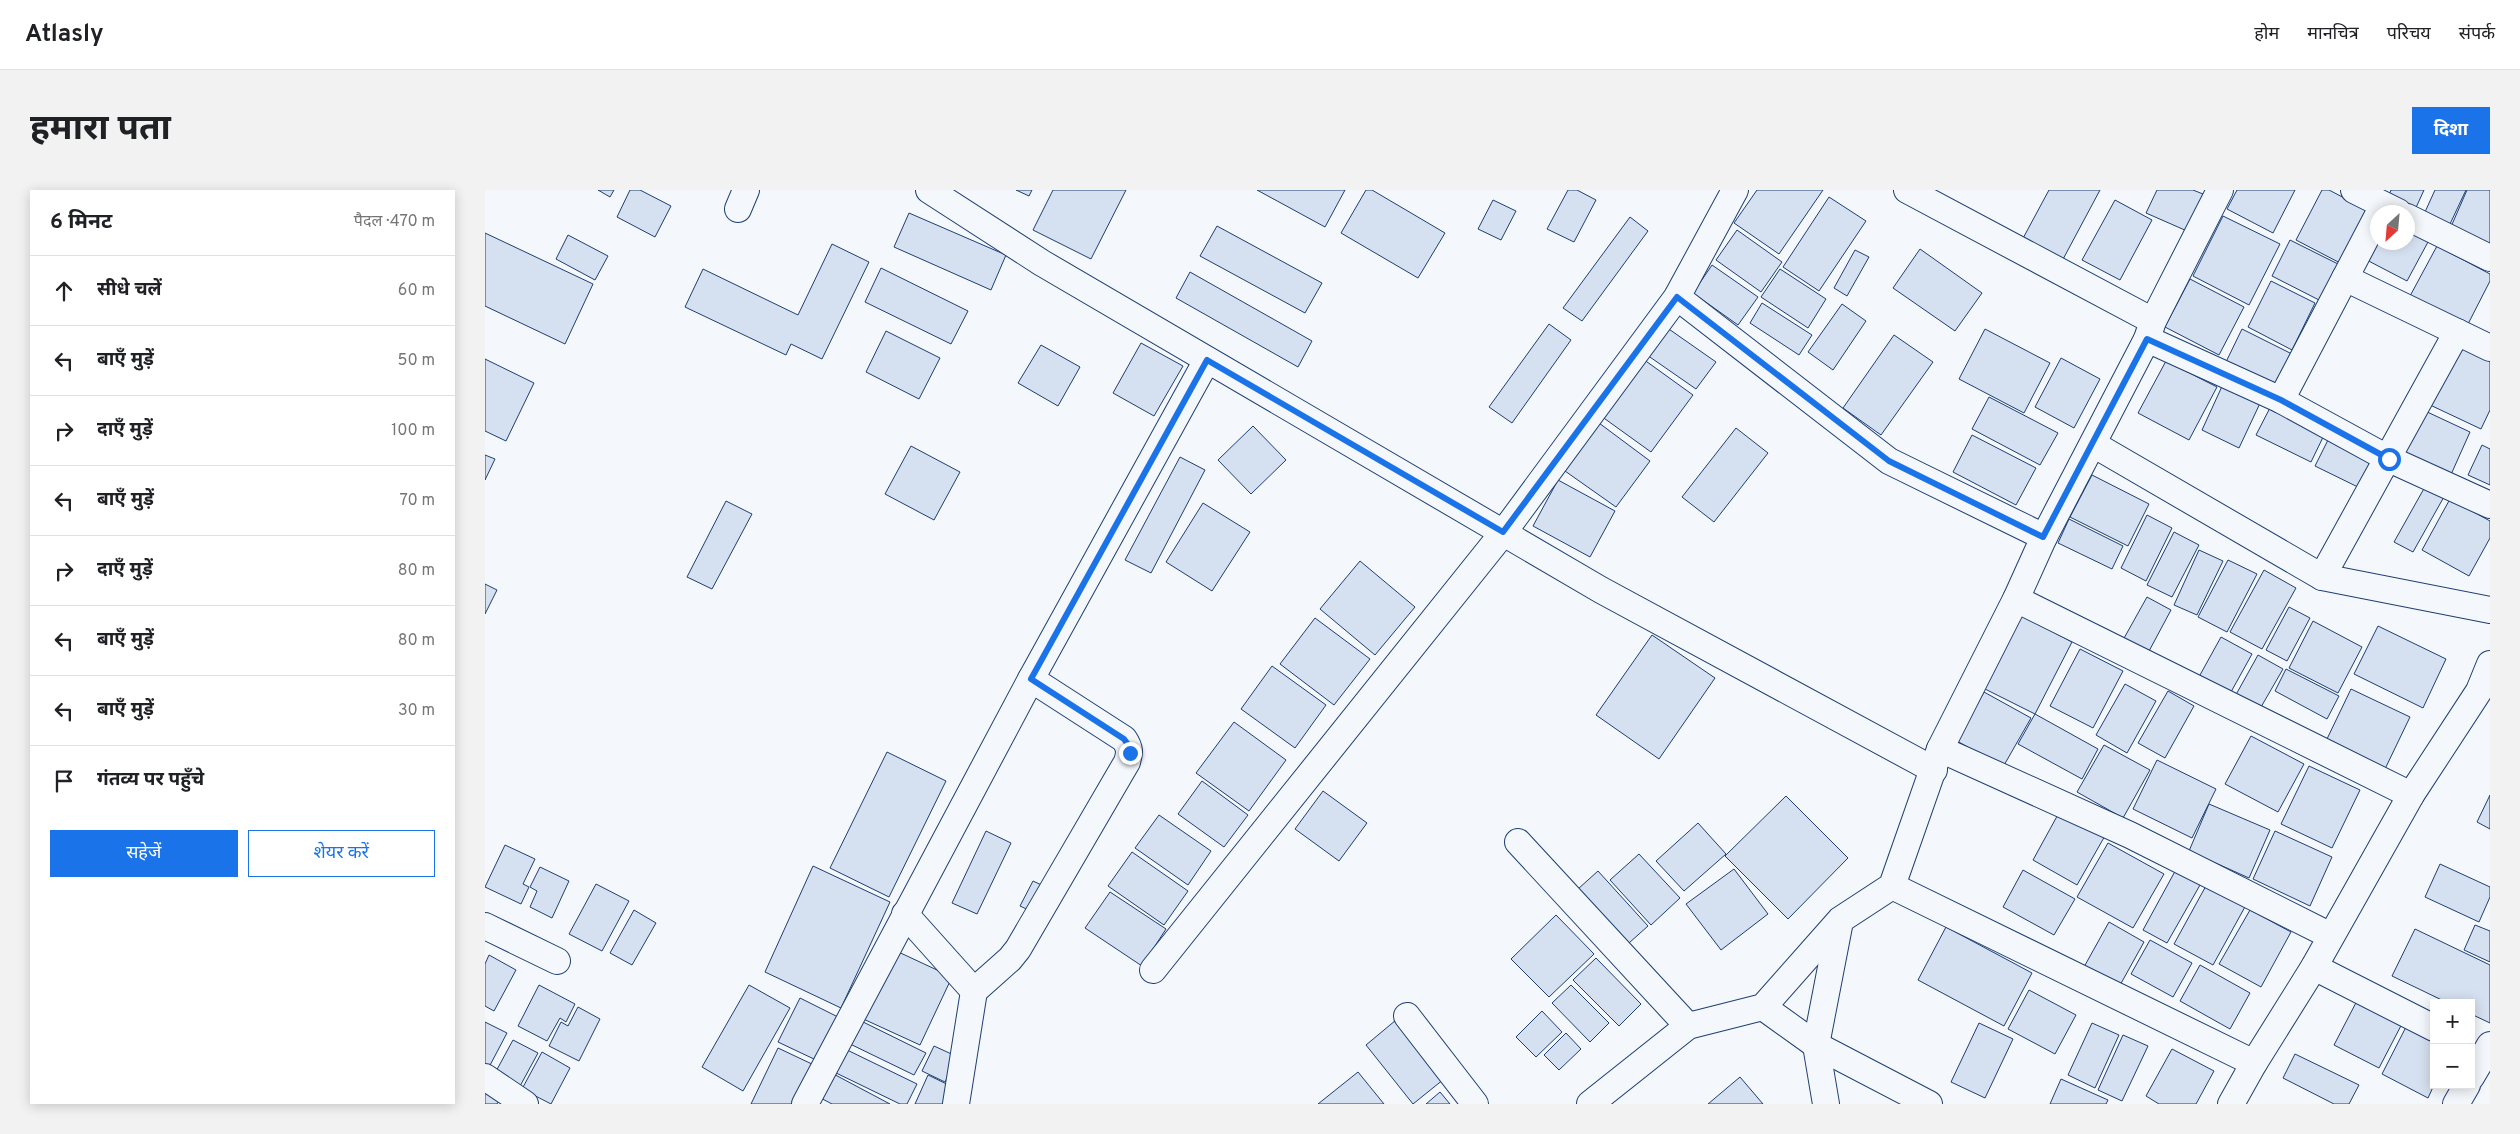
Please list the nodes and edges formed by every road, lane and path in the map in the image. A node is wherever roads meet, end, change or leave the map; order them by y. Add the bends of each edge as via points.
1 (929, 190) edge
2 (1735, 190) edge
3 (1907, 190) edge
4 (2220, 190) edge
5 (2354, 190) edge
6 (2375, 205) edge
7 (2415, 221) edge
8 (2370, 237) edge
9 (2490, 258) edge
10 (2345, 278) junction
11 (1677, 297) junction
12 (2150, 330) junction
13 (2457, 332) junction
14 (2490, 348) edge
15 (1207, 360) junction
16 (2281, 400) junction
17 (2093, 444) junction
18 (2389, 459) junction
19 (2490, 505) edge
20 (1503, 532) junction
21 (2043, 537) junction
22 (2322, 577) junction
23 (2016, 599) junction
24 (2490, 610) edge
25 (2490, 664) edge
26 (1031, 679) junction
27 (2485, 690) edge
28 (1937, 759) junction
29 (2411, 795) junction
30 (1517, 842) dead end
31 (1892, 886) junction
32 (905, 914) junction
33 (1840, 920) junction
34 (485, 926) edge
35 (2331, 936) junction
36 (557, 961) dead end
37 (2314, 967) junction
38 (1153, 970) dead end
39 (974, 991) junction
40 (1763, 1007) junction
41 (1407, 1016) dead end
42 (1688, 1026) junction
43 (2430, 1026) edge
44 (1815, 1046) junction
45 (2484, 1050) edge
46 (2253, 1063) junction
47 (2475, 1069) edge
48 (485, 1077) edge
49 (2465, 1089) edge
50 (525, 1104) edge
51 (805, 1104) edge
52 (956, 1104) edge
53 (1475, 1104) edge
54 (1590, 1104) edge
55 (1826, 1104) edge
56 (1929, 1104) edge
57 (2231, 1104) edge
58 (2457, 1104) edge

1 - 15 street via 1042,263
2 - 11 street
3 - 12 street
4 - 12 street
5 - 6 street
7 - 9 street
8 - 10 street
10 - 13 street
10 - 16 street
11 - 20 street
11 - 21 street via 1889,461
12 - 16 street
12 - 17 street
13 - 14 street
13 - 18 street
15 - 20 street
15 - 26 street
16 - 18 street
17 - 21 street
17 - 22 street
18 - 19 street
18 - 22 street
20 - 28 street via 1601,590
20 - 38 street
21 - 23 street
22 - 24 street
23 - 28 street
23 - 29 street
25 - 27 street
26 - 32 street
26 - 39 street via 1124,739 1130,753 1024,940 1010,959
27 - 29 street
28 - 31 street
28 - 35 street via 2130,835
29 - 35 street
30 - 42 street
31 - 33 street
31 - 46 street
32 - 39 street
32 - 51 street
33 - 40 street
33 - 44 street
34 - 36 street
35 - 37 street
37 - 43 street
37 - 46 street
39 - 52 street
40 - 42 street
40 - 44 street
41 - 53 street
42 - 54 street
44 - 55 street
44 - 56 street
45 - 47 street
46 - 57 street
48 - 50 street
49 - 58 street

